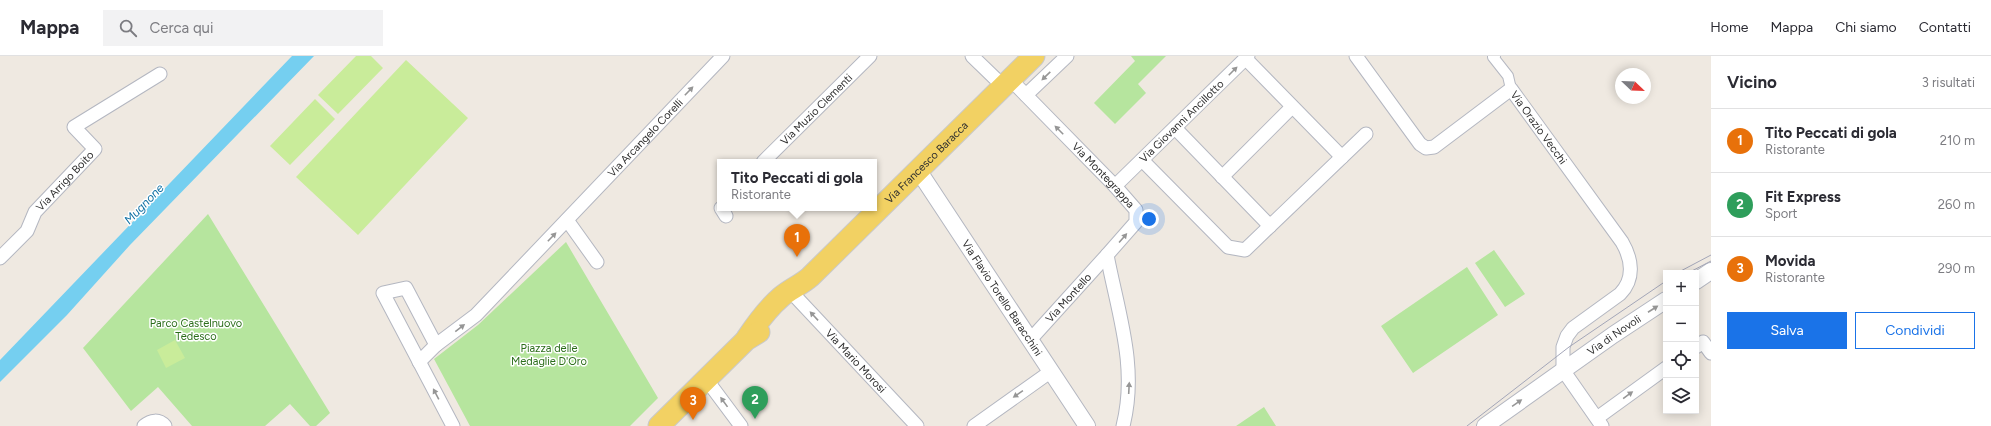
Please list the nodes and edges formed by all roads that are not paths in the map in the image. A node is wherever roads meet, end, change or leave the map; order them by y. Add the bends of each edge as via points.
1 (723, 56) edge
2 (870, 56) edge
3 (972, 56) edge
4 (1034, 56) edge
5 (1067, 56) edge
6 (1356, 56) edge
7 (1495, 56) edge
8 (1247, 57) edge
9 (160, 74) dead end
10 (1006, 82) junction
11 (1511, 89) junction
12 (1026, 96) junction
13 (1292, 107) junction
14 (1175, 128) junction
15 (1366, 134) dead end
16 (1342, 157) junction
17 (766, 159) edge
18 (1142, 160) junction
19 (918, 170) junction
20 (1222, 177) junction
21 (1115, 186) junction
22 (567, 220) junction
23 (1270, 226) junction
24 (1107, 255) junction
25 (0, 258) edge
26 (598, 262) dead end
27 (1711, 271) edge
28 (1699, 278) edge
29 (798, 290) junction
30 (1663, 302) edge
31 (1030, 340) junction
32 (1699, 344) edge
33 (436, 345) junction
34 (1711, 352) edge
35 (419, 362) junction
36 (1562, 370) junction
37 (1663, 370) edge
38 (1050, 372) junction
39 (706, 379) junction
40 (1600, 422) edge
41 (1084, 425) edge
42 (144, 426) edge
43 (165, 426) edge
44 (453, 426) edge
45 (659, 426) edge
46 (741, 426) edge
47 (917, 426) edge
48 (974, 426) edge
49 (1123, 426) edge
50 (1485, 426) edge

22 -> 1 street, Via Arcangelo Corelli
2 - 17 street, Via Muzio Clementi
3 - 10 street, Via Montegrappa
4 - 10 main road, Via Francesco Baracca
5 -> 12 street
6 - 11 street, Via Orazio Vecchi via 1420,144 1426,148 1434,147
7 - 11 street via 1493,57 1508,76
8 - 13 street
14 -> 8 street, Via Giovanni Ancillotto
9 - 25 street, Via Arrigo Boito via 74,127 94,149 35,212 27,231
10 - 12 street, Via Montegrappa
10 - 19 main road, Via Francesco Baracca
11 - 36 street, Via Orazio Vecchi via 1625,248 1631,269 1622,292 1570,331 1563,347
21 -> 12 street, Via Montegrappa
13 - 16 street
13 - 20 street
14 - 18 street, Via Giovanni Ancillotto
14 - 20 street
15 - 16 street
16 - 23 street
18 - 21 street, Via Giovanni Ancillotto
18 - 23 street via 1228,247 1245,250
19 - 29 main road, Via Francesco Baracca
19 - 31 street, Via Flavio Torello Baracchini
20 - 23 street
24 -> 21 street, Via Montegrappa via 1133,226 1137,216 1135,206
22 - 26 street
33 -> 22 street, Via Arcangelo Corelli via 476,315
24 - 31 street, Via Montello
49 -> 24 street via 1129,398 1129,362
27 - 28 street
29 - 39 main road, Via Francesco Baracca via 779,299 759,319 747,338
47 -> 29 street, Via Mario Morosi
36 -> 30 street, Via di Novoli
31 - 38 street, Via Flavio Torello Baracchini
32 - 34 street
33 - 35 street, Via Arcangelo Corelli
33 - 35 street via 406,288 383,293
44 -> 35 street
36 - 40 street
50 -> 36 street, Via di Novoli
40 -> 37 street
38 - 41 street, Via Flavio Torello Baracchini
38 -> 48 street
39 - 45 main road, Via Francesco Baracca
46 -> 39 street
42 - 43 street via 155,421 162,422

